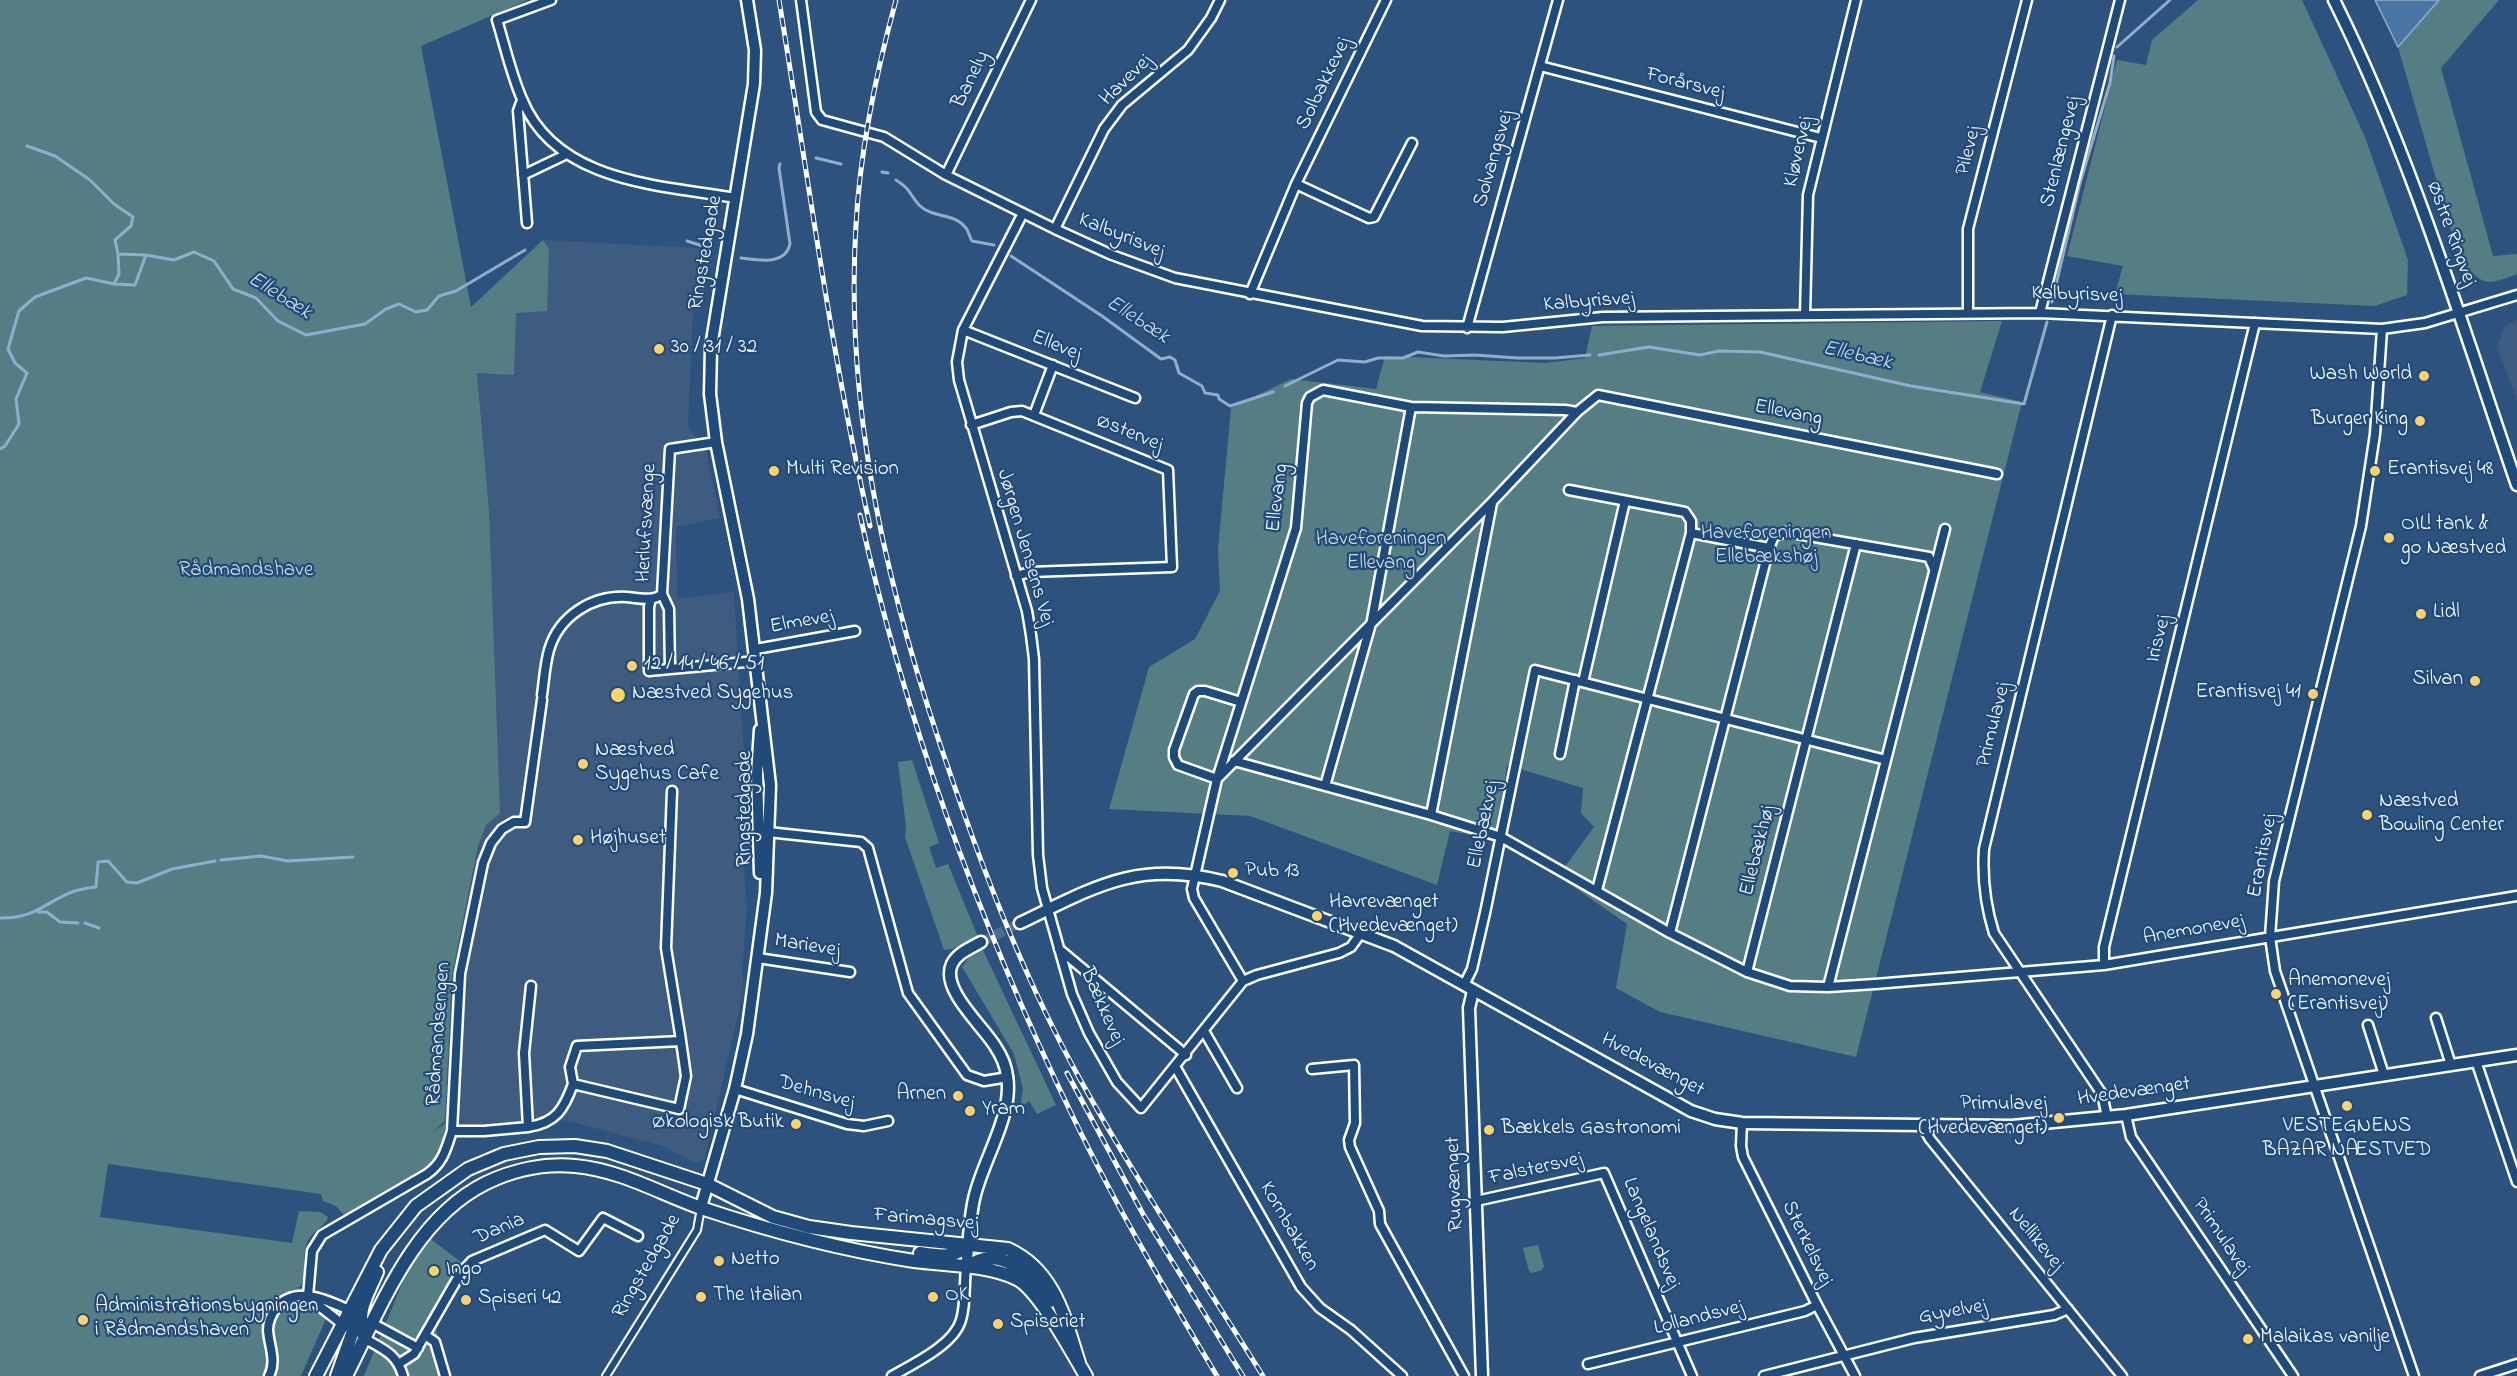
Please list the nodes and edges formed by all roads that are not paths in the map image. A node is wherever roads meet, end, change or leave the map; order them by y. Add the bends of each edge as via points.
1 (551, 0) edge
2 (747, 0) edge
3 (801, 0) edge
4 (1031, 0) edge
5 (1220, 0) edge
6 (1386, 0) edge
7 (1558, 0) edge
8 (1856, 0) edge
9 (2027, 0) edge
10 (2120, 0) edge
11 (2334, 0) edge
12 (1540, 66) junction
13 (522, 100) junction
14 (1821, 138) junction
15 (1413, 143) dead end
16 (567, 154) junction
17 (523, 174) junction
18 (946, 175) junction
19 (1296, 184) junction
20 (736, 198) junction
21 (1023, 213) junction
22 (527, 223) dead end
23 (1055, 229) junction
24 (1250, 294) junction
25 (2517, 295) edge
26 (2458, 312) junction
27 (1968, 313) junction
28 (2040, 313) junction
29 (1805, 315) junction
30 (2112, 315) junction
31 (2255, 323) junction
32 (1467, 328) junction
33 (2382, 329) junction
34 (963, 330) junction
35 (1053, 365) junction
36 (1135, 398) dead end
37 (1411, 407) junction
38 (1577, 412) junction
39 (1034, 415) junction
40 (971, 425) junction
41 (716, 442) junction
42 (1997, 474) dead end
43 (2517, 485) edge
44 (1569, 490) dead end
45 (1625, 501) junction
46 (1492, 502) junction
47 (1945, 529) dead end
48 (1690, 533) junction
49 (1856, 544) junction
50 (1769, 548) junction
51 (1934, 568) junction
52 (1016, 576) junction
53 (662, 594) junction
54 (651, 599) junction
55 (1372, 620) junction
56 (855, 632) dead end
57 (756, 655) junction
58 (670, 669) junction
59 (1579, 681) junction
60 (1647, 699) junction
61 (761, 702) junction
62 (1241, 702) junction
63 (1726, 719) junction
64 (1806, 739) junction
65 (1560, 754) dead end
66 (1886, 760) junction
67 (1234, 761) junction
68 (1217, 779) junction
69 (1325, 786) junction
70 (672, 791) dead end
71 (1431, 814) junction
72 (525, 822) joint
73 (768, 832) junction
74 (1501, 837) junction
75 (1194, 874) junction
76 (1597, 890) junction
77 (2517, 896) edge
78 (1048, 910) junction
79 (1020, 923) tunnel mouth
80 (761, 924) junction
81 (1361, 933) junction
82 (1670, 933) junction
83 (2270, 937) junction
84 (981, 942) tunnel mouth
85 (1059, 949) junction
86 (758, 958) junction
87 (2104, 965) junction
88 (850, 972) dead end
89 (1747, 972) junction
90 (2018, 973) junction
91 (1244, 981) junction
92 (531, 986) dead end
93 (1828, 987) junction
94 (1469, 988) junction
95 (2436, 1018) dead end
96 (2368, 1025) dead end
97 (1204, 1031) junction
98 (681, 1041) junction
99 (1186, 1055) junction
100 (2517, 1055) edge
101 (2476, 1061) junction
102 (2451, 1065) junction
103 (1176, 1068) junction
104 (1312, 1069) dead end
105 (2384, 1075) junction
106 (1008, 1077) junction
107 (573, 1084) junction
108 (2313, 1086) junction
109 (1237, 1088) dead end
110 (735, 1089) junction
111 (2126, 1115) junction
112 (2107, 1117) junction
113 (888, 1121) dead end
114 (1742, 1123) junction
115 (1922, 1125) junction
116 (528, 1127) junction
117 (452, 1131) junction
118 (1604, 1173) joint
119 (2517, 1182) edge
120 (707, 1184) junction
121 (1476, 1202) junction
122 (701, 1208) junction
123 (638, 1236) dead end
124 (969, 1244) junction
125 (842, 1246) junction
126 (966, 1268) junction
127 (308, 1296) junction
128 (1816, 1305) junction
129 (2068, 1309) junction
130 (354, 1313) junction
131 (1063, 1314) junction
132 (342, 1324) junction
133 (373, 1324) junction
134 (353, 1331) junction
135 (425, 1335) junction
136 (365, 1339) junction
137 (1678, 1342) junction
138 (418, 1348) junction
139 (1844, 1355) junction
140 (400, 1363) junction
141 (1588, 1364) dead end
142 (2517, 1364) edge
143 (1083, 1371) edge
144 (269, 1376) edge
145 (316, 1376) edge
146 (337, 1376) edge
147 (346, 1376) edge
148 (404, 1376) edge
149 (445, 1376) edge
150 (606, 1376) edge
151 (892, 1376) edge
152 (1402, 1376) edge
153 (1464, 1376) edge
154 (1482, 1376) edge
155 (1692, 1376) edge
156 (1764, 1376) edge
157 (1855, 1376) edge
158 (2122, 1376) edge
159 (2293, 1376) edge
160 (2414, 1376) edge
161 (2480, 1376) edge

1 - 13 street via 497,20
2 - 20 street, Ringstedgade via 755,70
3 - 18 street, Kalbyrisvej via 816,112 822,120 884,137
4 - 18 street, Banely
5 - 23 street, Havevej via 1188,50 1122,105 1104,129
6 - 19 street, Solbakkevej
7 - 12 street, Solvangsvej
8 - 14 street, Kløvervej
9 - 27 street, Pilevej via 1968,229
10 - 28 street, Stenlængevej
11 - 26 street, Østre Ringvej via 2394,135
12 - 14 street, Forårsvej
12 - 32 street, Solvangsvej
13 - 16 street via 542,129
13 - 17 street via 518,111
14 - 29 street, Kløvervej via 1806,211
15 - 19 street via 1374,217
16 - 17 street
16 - 20 street via 616,177
17 - 22 street
18 - 21 street, Kalbyrisvej
19 - 24 street, Solbakkevej
20 - 41 street, Ringstedgade via 711,347 710,394
21 - 23 street, Kalbyrisvej
21 - 34 street, Jørgen Jensens Vej
23 - 24 street, Kalbyrisvej via 1175,278
24 - 32 street, Kalbyrisvej via 1422,326
25 - 26 street, Kalbyrisvej
26 - 33 street, Kalbyrisvej via 2425,323
26 - 43 street, Østre Ringvej
27 - 28 street, Kalbyrisvej
27 - 29 street, Kalbyrisvej
28 - 30 street, Kalbyrisvej
29 - 32 street, Kalbyrisvej via 1603,317
30 - 31 street, Kalbyrisvej
30 - 90 street, Primulavej via 1984,849 1985,903 1994,933
31 - 33 street, Kalbyrisvej
31 - 87 street, Irisvej via 2104,947
33 - 83 street, Erantisvej via 2375,434 2361,526 2274,881
34 - 35 street, Ellevej
34 - 40 street, Jørgen Jensens Vej via 957,362
35 - 36 street, Ellevej
35 - 39 street
37 - 38 street, Ellevang
37 - 55 street, Ellevang
37 - 62 street, Ellevang via 1323,390 1310,397 1296,528
38 - 42 street, Ellevang via 1598,395
38 - 46 street, Ellevang
39 - 40 street, Østervej via 1011,412
39 - 52 street, Østervej via 1168,470 1172,567 1030,572
40 - 52 street, Jørgen Jensens Vej
41 - 53 street, Herlufsvænge via 670,449
41 - 57 street, Ringstedgade
44 - 45 street
45 - 48 street via 1685,512 1690,520
45 - 59 street
46 - 55 street, Ellevang
46 - 71 street
47 - 51 street
48 - 50 street
48 - 60 street
49 - 50 street via 1786,532 1774,536
49 - 51 street via 1929,557
49 - 64 street, Ellebækhøj
50 - 63 street
51 - 66 street
52 - 78 street, Jørgen Jensens Vej via 1027,611 1034,659 1038,855
53 - 54 street, Herlufsvænge
53 - 58 street via 669,609
54 - 58 street via 648,671
54 - 72 street, Herlufsvænge via 607,598 582,607 552,642
55 - 67 street, Ellevang
55 - 69 street, Ellevang
56 - 57 street, Elmevej
57 - 58 street, Elmevej via 723,664
57 - 61 street, Ringstedgade
59 - 60 street
59 - 65 street
59 - 74 street, Ellebækvej via 1535,670
60 - 63 street
60 - 76 street
61 - 73 street, Ringstedgade via 770,774
61 - 80 street via 757,774
62 - 68 street, Ellevang
62 - 68 street via 1198,691 1174,750 1178,765
63 - 64 street
63 - 82 street
64 - 66 street
64 - 89 street, Ellebækhøj
66 - 93 street
67 - 68 street, Ellevang
67 - 69 street
68 - 75 street, Ellevang
69 - 71 street
70 - 98 street via 666,948
71 - 74 street
72 - 117 street, Rådmandsengen via 514,822 502,829 483,863 460,974
73 - 80 street, Ringstedgade
73 - 106 street via 861,842 868,848 908,993 966,1075 984,1081
74 - 76 street
74 - 94 street, Ellebækvej
75 - 78 street, Hvedevænget via 1121,878
75 - 81 street, Hvedevænget
75 - 91 street, Ellevang via 1194,898
76 - 82 street
77 - 83 street, Anemonevej
78 - 79 street, Hvedevænget
78 - 85 street, Bækkevej
80 - 86 street, Ringstedgade
81 - 91 street via 1351,947 1340,953
81 - 94 street, Hvedevænget via 1394,946
82 - 89 street
83 - 87 street, Anemonevej
83 - 108 street, Erantisvej via 2275,971
84 - 106 street via 961,954 952,964 949,976 953,989 995,1045
85 - 99 street
85 - 103 street, Bækkevej via 1089,1033 1117,1082 1141,1108
86 - 88 street, Marievej
86 - 110 street, Ringstedgade
87 - 90 street, Anemonevej
89 - 93 street via 1790,986
90 - 93 street, Anemonevej
90 - 112 street, Primulavej via 2102,1094
91 - 97 street
92 - 116 street via 524,1053
94 - 114 street, Hvedevænget via 1691,1111
94 - 121 street, Rugvænget
95 - 102 street
96 - 105 street
97 - 99 street
97 - 109 street
98 - 107 street via 577,1046 570,1067
98 - 107 street via 686,1076 679,1109
99 - 103 street
100 - 101 street, Hvedevænget
101 - 102 street, Hvedevænget
101 - 119 street
102 - 105 street, Hvedevænget
103 - 152 street, Kornbakken via 1301,1287 1320,1308
104 - 153 street via 1354,1065 1355,1123 1350,1147 1379,1211 1380,1224
105 - 108 street, Hvedevænget
106 - 124 street via 1007,1099 973,1201
107 - 116 street, Rådmandsengen via 557,1116
108 - 111 street, Hvedevænget
108 - 160 street, Erantisvej
110 - 113 street, Dehnsvej via 848,1124 864,1126
110 - 120 street, Ringstedgade
111 - 112 street, Hvedevænget
111 - 159 street, Primulavej via 2131,1137
112 - 115 street, Hvedevænget via 2012,1126
114 - 115 street, Hvedevænget
114 - 128 street, Sterkelsvej via 1743,1157
115 - 129 street, Nellikevej
116 - 117 street, Rådmandsengen
117 - 127 street, Rådmandsengen via 439,1166 322,1235 312,1251
118 - 121 street, Falstersvej
118 - 137 street, Langelandsvej
120 - 122 street, Ringstedgade
120 - 124 main road, Farimagsvej via 773,1217 808,1227
120 - 130 main road, Farimagsvej via 607,1151 575,1146 539,1147 504,1154 468,1169 416,1206 381,1250
121 - 154 street, Rugvænget
122 - 125 main road, Farimagsvej
122 - 133 main road, Farimagsvej via 596,1169 548,1165 516,1171 458,1200 426,1232 406,1260
122 - 150 street, Ringstedgade via 697,1230
123 - 135 street, Dania via 603,1218 579,1251 546,1230 472,1261 460,1274
124 - 125 main road via 945,1256
124 - 126 street
124 - 131 main road, Farimagsvej via 1008,1249 1025,1257 1049,1284
125 - 126 main road, Farimagsvej
126 - 131 main road via 989,1258 1015,1265 1034,1280
126 - 143 main road, Farimagsvej via 1000,1272 1020,1281 1036,1296
126 - 151 street via 958,1328 927,1357
127 - 130 street
127 - 132 street
127 - 144 street via 287,1298 273,1311 268,1330 273,1356
128 - 137 street, Lollandsvej
128 - 139 street, Sterkelsvej
129 - 139 street, Gyvelvej via 2054,1315 1914,1338
129 - 158 street, Nellikevej
130 - 132 main road, Farimagsvej
130 - 133 street
130 - 134 main road
130 - 136 main road
131 - 143 main road, Farimagsvej
132 - 134 street
132 - 145 main road, Farimagsvej
133 - 136 main road, Farimagsvej
133 - 138 street
134 - 136 street
134 - 146 main road
135 - 138 street, Dania
135 - 149 street via 435,1342
136 - 140 street
136 - 147 main road, Farimagsvej
137 - 141 street, Lollandsvej
137 - 155 street, Langelandsvej
138 - 140 street, Dania
139 - 156 street, Gyvelvej
139 - 157 street, Sterkelsvej
140 - 148 street
142 - 161 street

